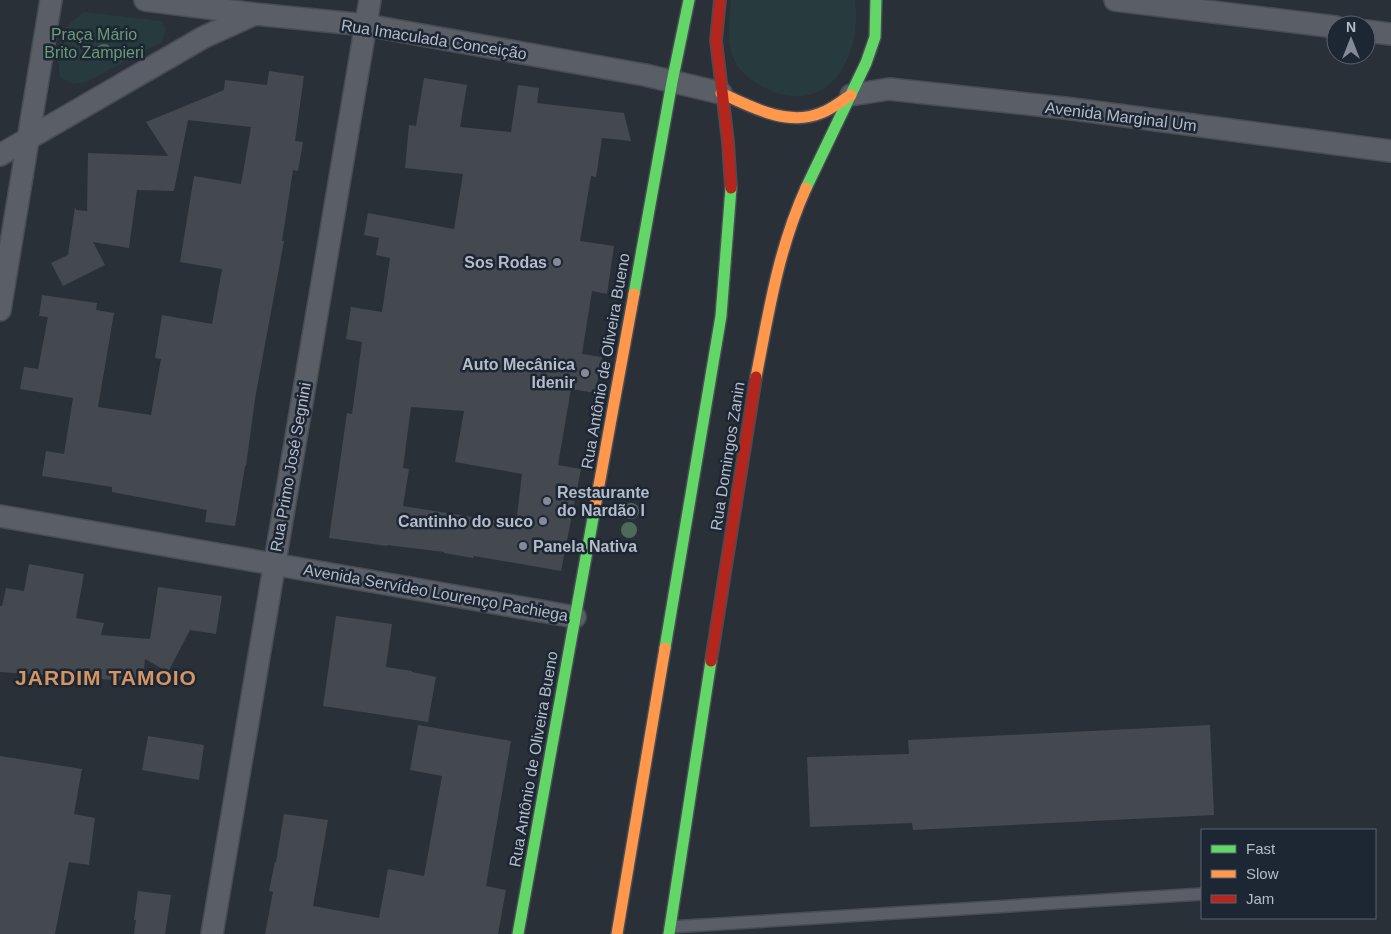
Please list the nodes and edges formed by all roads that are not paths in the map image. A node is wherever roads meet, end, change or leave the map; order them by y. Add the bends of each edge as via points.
1 (51, 0) edge
2 (146, 0) edge
3 (370, 0) edge
4 (689, 0) edge
5 (720, 0) edge
6 (876, 0) edge
7 (1115, 0) edge
8 (255, 14) junction
9 (366, 25) junction
10 (1326, 26) edge
11 (1376, 32) edge
12 (1391, 34) edge
13 (672, 82) junction
14 (721, 93) junction
15 (851, 95) junction
16 (30, 138) junction
17 (1391, 151) edge
18 (0, 155) edge
19 (0, 310) edge
20 (0, 516) edge
21 (274, 563) junction
22 (576, 617) junction
23 (1201, 894) edge
24 (670, 931) edge
25 (212, 934) edge
26 (518, 934) edge
27 (617, 934) edge

1 - 16 street
2 - 8 street, Rua Imaculada Conceição
3 - 9 street, Rua Primo José Segnini
4 - 13 main road, Rua Antônio de Oliveira Bueno
5 - 14 main road, Rua Domingos Zanin via 716,40
6 - 15 main road, Rua Domingos Zanin via 874,37
7 - 10 street
8 - 9 street, Rua Imaculada Conceição
8 - 16 street via 204,37
9 - 13 street, Rua Imaculada Conceição
9 - 21 street, Rua Primo José Segnini
11 - 12 street
13 - 14 street, Rua Imaculada Conceição
13 - 22 main road, Rua Antônio de Oliveira Bueno
14 - 15 main road via 780,116 800,117 820,114
14 - 27 main road, Rua Domingos Zanin via 728,142 730,192 721,316
15 - 17 street, Avenida Marginal Um via 889,89 1065,108
15 - 24 main road, Rua Domingos Zanin via 794,214 779,261 754,387
16 - 18 street
16 - 19 street
20 - 21 street, Avenida Servídeo Lourenço Pachiega
21 - 22 street, Avenida Servídeo Lourenço Pachiega
21 - 25 street, Rua Primo José Segnini
22 - 26 main road, Rua Antônio de Oliveira Bueno
23 - 24 lane

